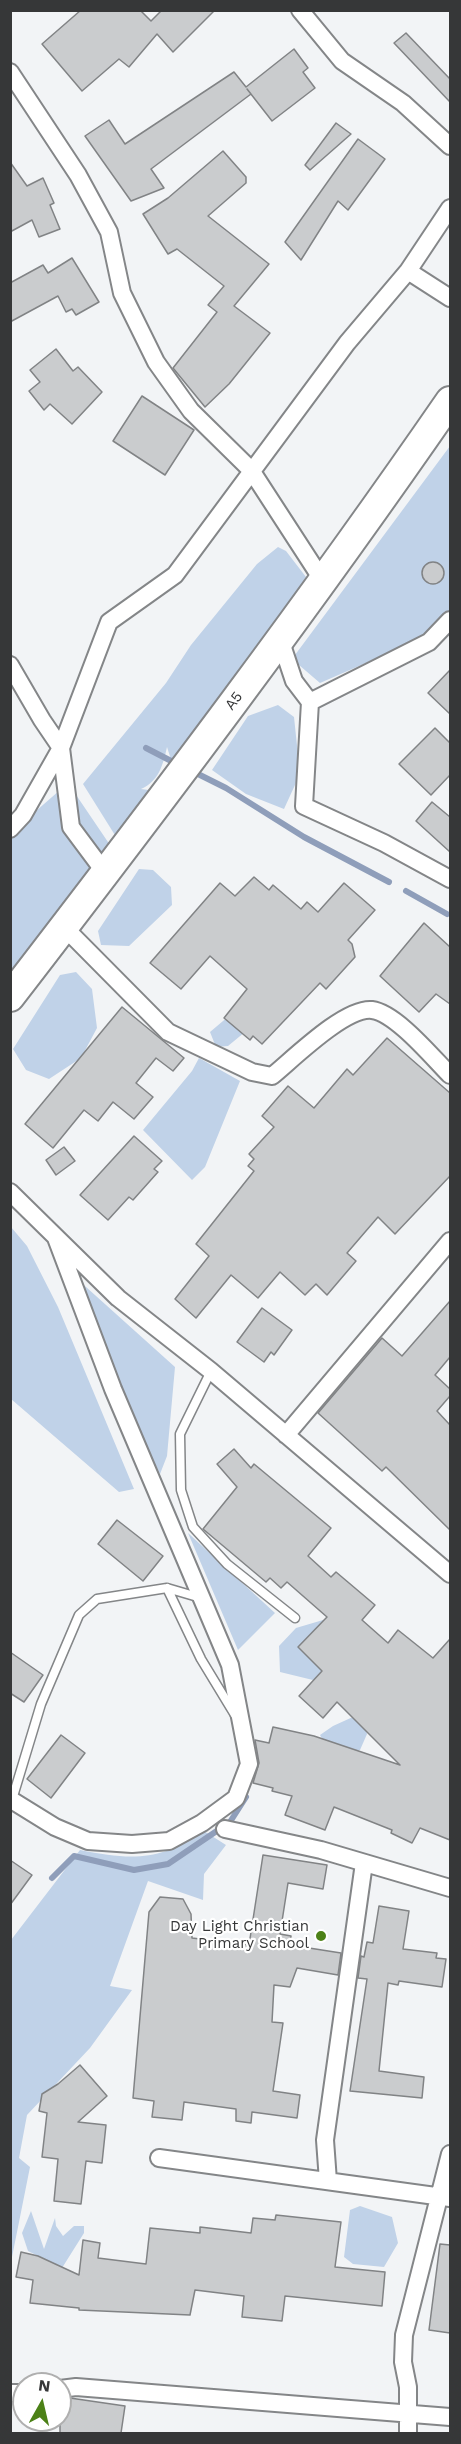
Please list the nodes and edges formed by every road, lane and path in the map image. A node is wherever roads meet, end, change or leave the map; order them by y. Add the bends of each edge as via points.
1 (300, 10) edge
2 (10, 72) edge
3 (450, 146) edge
4 (450, 208) edge
5 (408, 271) junction
6 (450, 298) edge
7 (450, 401) edge
8 (251, 470) junction
9 (323, 581) junction
10 (450, 620) edge
11 (280, 639) junction
12 (10, 665) edge
13 (310, 702) junction
14 (61, 748) junction
15 (10, 829) edge
16 (106, 874) junction
17 (450, 879) edge
18 (64, 927) junction
19 (10, 997) edge
20 (450, 1075) edge
21 (10, 1192) edge
22 (56, 1238) junction
23 (450, 1241) edge
24 (211, 1371) junction
25 (286, 1435) junction
26 (450, 1574) edge
27 (167, 1588) junction
28 (201, 1598) junction
29 (295, 1618) dead end
30 (242, 1726) junction
31 (12, 1802) edge
32 (225, 1829) dead end
33 (364, 1863) junction
34 (450, 1888) edge
35 (450, 2154) edge
36 (159, 2158) dead end
37 (328, 2181) junction
38 (445, 2198) edge
39 (72, 2388) edge
40 (407, 2414) junction
41 (450, 2417) edge
42 (408, 2433) edge

1 - 3 street via 342,61 402,103
2 - 8 street via 78,175 109,232 122,293 156,362 191,411
4 - 5 street
5 - 6 street
5 - 8 street via 367,317
7 - 9 highway, A5 / A5
8 - 9 street
8 - 14 street via 175,576 109,622
9 - 11 highway, A5 / A5
10 - 13 street via 429,642
11 - 13 street via 294,681
11 - 16 highway, A5 / A5
12 - 14 street
13 - 17 street via 304,806
14 - 15 street via 23,815
14 - 16 street via 71,827
16 - 18 highway, A5 / A5
18 - 19 highway, A5 / A5
18 - 20 street via 168,1032 252,1072 272,1076 348,1015 372,1010 399,1024
21 - 22 street
22 - 24 street via 118,1298
22 - 28 street
23 - 25 street
24 - 25 street
24 - 29 lane via 180,1434 182,1490 193,1527 227,1564
25 - 26 street
27 - 28 lane
27 - 30 lane via 201,1659
27 - 31 lane via 97,1599 79,1615 41,1704
28 - 30 street via 230,1665
30 - 31 street via 249,1764 236,1798 169,1841 132,1844 88,1840 55,1827
32 - 33 street
33 - 34 street
33 - 37 street via 325,2140
35 - 38 street
36 - 37 street
37 - 38 street
38 - 40 street via 404,2335
39 - 40 street
40 - 41 street
40 - 42 street

